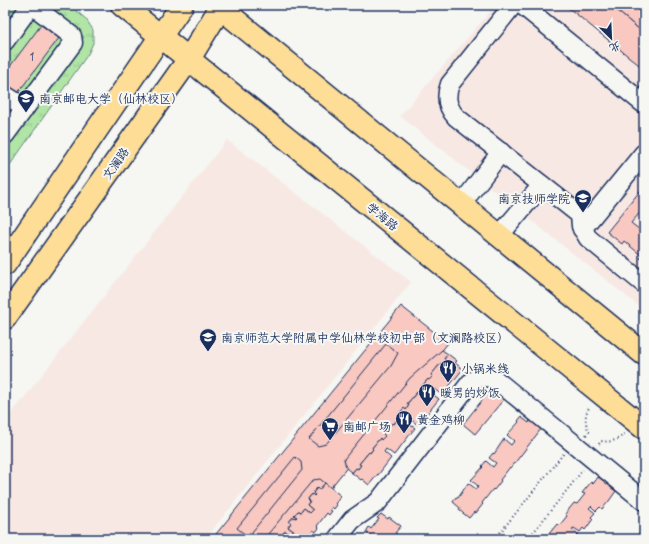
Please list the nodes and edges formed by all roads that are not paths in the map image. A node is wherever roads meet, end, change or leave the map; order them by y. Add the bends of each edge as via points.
1 (32, 5) edge
2 (122, 5) edge
3 (182, 5) edge
4 (513, 5) edge
5 (522, 5) edge
6 (220, 6) edge
7 (161, 37) junction
8 (5, 41) edge
9 (189, 59) junction
10 (5, 95) edge
11 (644, 104) edge
12 (24, 108) junction
13 (5, 136) edge
14 (501, 152) junction
15 (644, 153) edge
16 (542, 185) junction
17 (461, 205) junction
18 (582, 229) junction
19 (499, 236) junction
20 (5, 264) edge
21 (644, 284) edge
22 (5, 318) edge
23 (644, 354) edge
24 (639, 424) edge
25 (644, 502) edge
26 (337, 539) edge

1 - 8 lane
1 - 12 lane via 67,30 72,36 73,43
2 - 7 main road, 学海路
3 - 7 main road
4 - 14 lane via 453,80 447,95 449,107 456,117
5 - 11 lane
6 - 9 main road, 文澜路
6 - 17 main road
7 - 9 main road, 学海路
7 - 20 main road
9 - 22 main road, 文澜路
9 - 24 main road, 学海路
10 - 12 lane
12 - 13 lane
14 - 16 lane
14 - 17 lane
15 - 18 lane
16 - 18 lane via 580,215
16 - 19 lane
17 - 19 main road
18 - 21 lane via 593,243
19 - 23 main road
25 - 26 lane via 496,380 486,376 470,383 378,502 352,520

